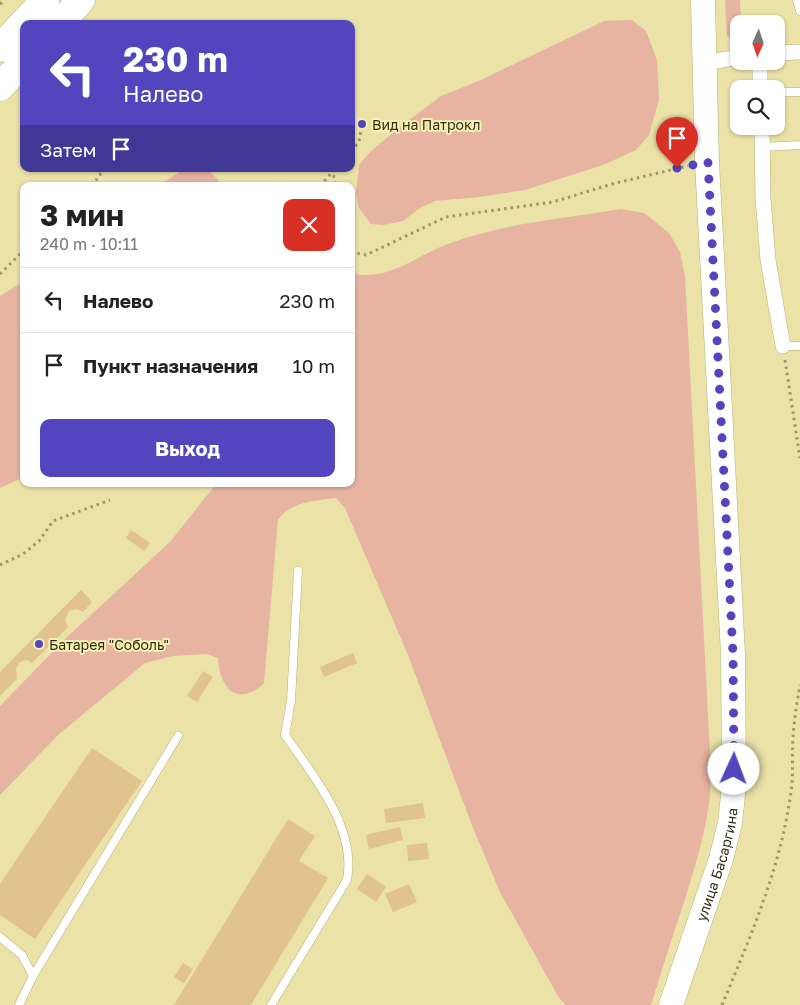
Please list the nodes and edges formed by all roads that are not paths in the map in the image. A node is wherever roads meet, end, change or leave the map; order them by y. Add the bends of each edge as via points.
1 (45, 0) edge
2 (81, 0) edge
3 (703, 0) edge
4 (797, 0) edge
5 (800, 10) edge
6 (26, 20) edge
7 (63, 20) edge
8 (20, 27) edge
9 (0, 48) edge
10 (800, 52) edge
11 (785, 53) edge
12 (730, 59) edge
13 (704, 63) junction
14 (20, 66) edge
15 (0, 87) edge
16 (785, 92) edge
17 (800, 92) edge
18 (762, 135) edge
19 (800, 145) edge
20 (763, 147) junction
21 (783, 346) joint
22 (800, 346) edge
23 (298, 571) dead end
24 (178, 736) dead end
25 (0, 937) edge
26 (33, 976) junction
27 (20, 1005) edge
28 (271, 1005) edge
29 (671, 1005) edge

1 - 6 highway
2 - 7 highway
3 - 13 main road, улица Басаргина
4 - 5 lane
8 - 9 highway
10 - 11 street
12 - 13 street
13 - 29 main road, улица Басаргина via 733,654 734,786 730,823 721,859
14 - 15 highway
16 - 17 lane
18 - 20 street
19 - 20 lane
20 - 21 street via 768,260
21 - 22 lane
23 - 28 lane via 285,735 333,811 346,841 350,863 347,880
24 - 26 lane
25 - 26 lane via 22,955
26 - 27 lane

